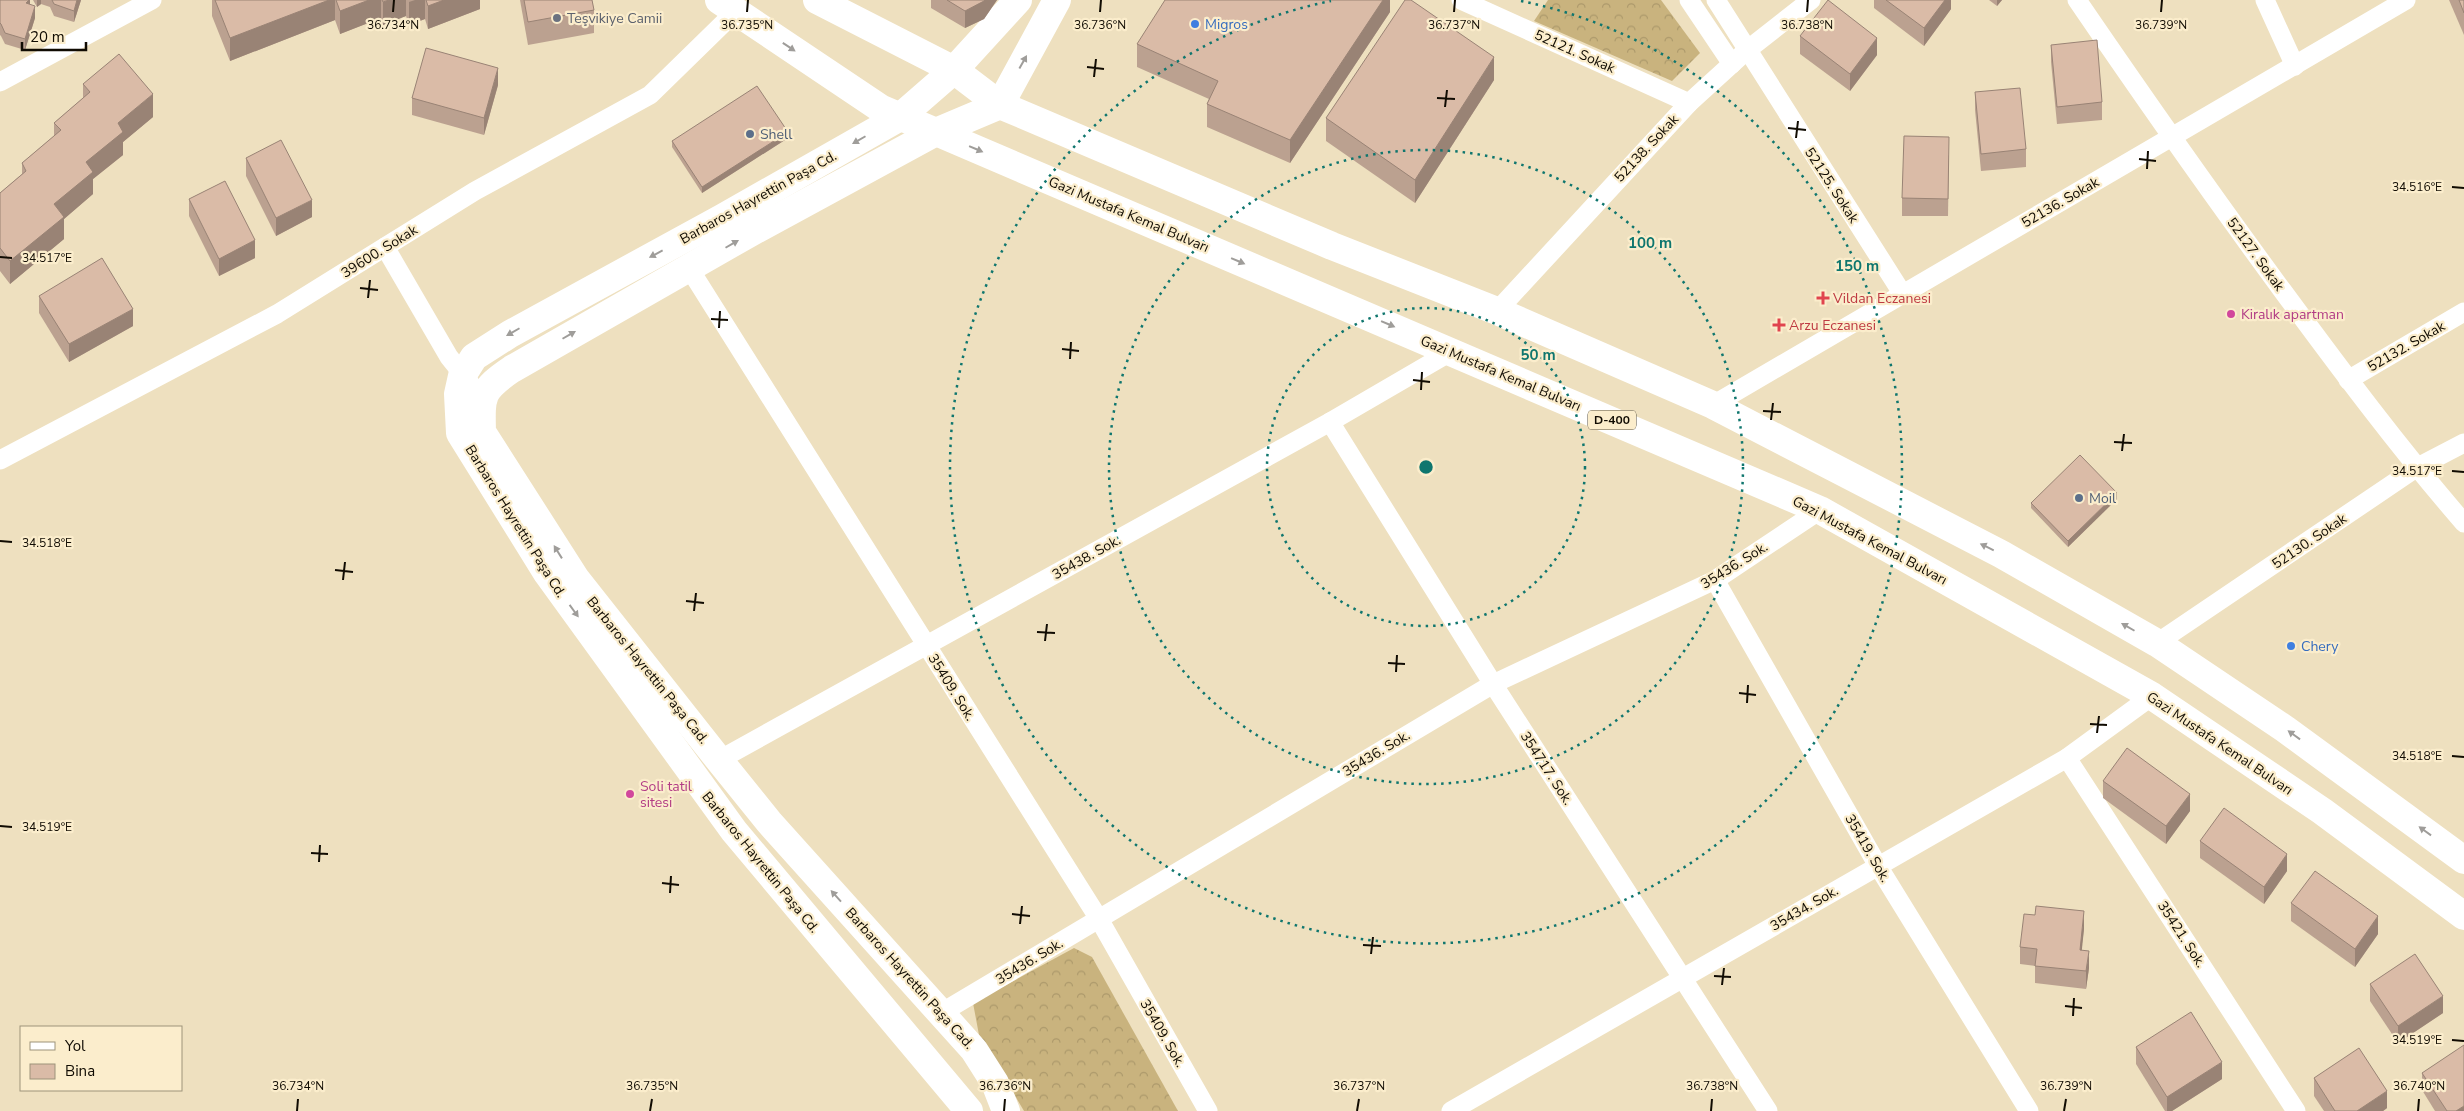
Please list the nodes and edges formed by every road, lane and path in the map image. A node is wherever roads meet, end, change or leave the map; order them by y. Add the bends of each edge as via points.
1 (152, 0) edge
2 (817, 0) edge
3 (1018, 0) edge
4 (1057, 0) edge
5 (1461, 0) edge
6 (1690, 0) edge
7 (1716, 0) edge
8 (1811, 0) edge
9 (2077, 0) edge
10 (2265, 0) edge
11 (2406, 0) edge
12 (728, 6) edge
13 (1746, 51) junction
14 (1732, 64) junction
15 (2295, 66) junction
16 (954, 70) junction
17 (0, 82) edge
18 (1689, 103) junction
19 (1000, 105) junction
20 (900, 117) junction
21 (936, 132) junction
22 (2171, 138) junction
23 (385, 247) junction
24 (689, 268) junction
25 (1902, 294) junction
26 (1497, 311) junction
27 (2464, 312) edge
28 (1452, 351) junction
29 (462, 376) junction
30 (2348, 380) junction
31 (483, 396) junction
32 (1713, 405) junction
33 (1330, 422) junction
34 (2464, 443) edge
35 (0, 460) edge
36 (2416, 468) junction
37 (1820, 510) junction
38 (2464, 523) edge
39 (1715, 580) junction
40 (2157, 643) junction
41 (926, 645) junction
42 (1493, 684) junction
43 (2152, 696) junction
44 (2067, 758) junction
45 (719, 760) junction
46 (2464, 860) edge
47 (1878, 866) junction
48 (2464, 916) edge
49 (1099, 919) junction
50 (1683, 978) junction
51 (941, 1013) junction
52 (969, 1111) edge
53 (1006, 1111) edge
54 (1208, 1111) edge
55 (1450, 1111) edge
56 (1768, 1111) edge
57 (2029, 1111) edge
58 (2296, 1111) edge

1 - 17 street
2 - 16 main road
3 - 16 main road, Barbaros Hayrettin Paşa Cd.
19 -> 4 main road
5 - 18 street, 52121. Sokak
6 - 14 street
7 - 13 street, 52125. Sokak
8 - 13 street, 52138. Sokak
9 - 22 street, 52127. Sokak
10 - 15 street
11 - 15 street, 52136. Sokak
12 -> 20 main road, Gazi Mustafa Kemal Bulvarı / D-400 via 880,108
12 - 23 street, 39600. Sokak via 650,95 475,191
13 - 14 street, 52138. Sokak
13 - 25 street, 52125. Sokak
14 - 18 street, 52138. Sokak
15 - 22 street, 52136. Sokak
16 - 19 main road
16 - 20 main road, Barbaros Hayrettin Paşa Cd.
18 - 26 street, 52138. Sokak
19 - 21 main road
19 - 26 main road via 1332,246
20 - 21 main road, Gazi Mustafa Kemal Bulvarı / D-400
20 -> 29 main road, Barbaros Hayrettin Paşa Cd. via 510,334 474,358
24 -> 21 main road
21 -> 28 main road, Gazi Mustafa Kemal Bulvarı / D-400
22 - 25 street, 52136. Sokak
22 - 30 street, 52127. Sokak
23 - 29 street
23 - 35 street, 39600. Sokak via 277,314
31 -> 24 main road via 494,381 512,369
24 - 41 street, 35409. Sok.
25 - 32 street, 52136. Sokak
26 - 32 main road
27 - 30 street, 52132. Sokak
28 - 33 street, 35438. Sok.
28 - 37 main road, Gazi Mustafa Kemal Bulvarı / D-400
29 - 31 street
29 -> 52 main road, Barbaros Hayrettin Paşa Cd. via 458,394 460,432 547,573 734,831
30 - 36 street, 52127. Sokak
45 -> 31 main road, Barbaros Hayrettin Paşa Cad. via 576,580 482,432
40 -> 32 main road via 2001,554
33 - 41 street, 35438. Sok.
33 - 42 street, 354717. Sok.
34 - 36 street, 52130. Sokak
36 - 38 street, 52127. Sokak
36 - 40 street, 52130. Sokak
37 - 39 street, 35436. Sok.
37 - 43 main road, Gazi Mustafa Kemal Bulvarı / D-400
39 - 42 street, 35436. Sok.
39 - 47 street, 35419. Sok.
46 -> 40 main road via 2285,729
41 - 45 street, 35438. Sok.
41 - 49 street, 35409. Sok.
42 - 49 street, 35436. Sok.
42 - 50 street, 354717. Sok.
43 - 44 street, 35434. Sok.
43 - 48 main road, Gazi Mustafa Kemal Bulvarı / D-400 via 2322,811
44 - 47 street, 35434. Sok.
44 - 58 street, 35421. Sok.
51 -> 45 main road, Barbaros Hayrettin Paşa Cad. via 769,822
47 - 50 street, 35434. Sok.
47 - 57 street, 35419. Sok.
49 - 51 street, 35436. Sok.
49 - 54 street, 35409. Sok.
50 - 55 street, 35434. Sok.
50 - 56 street, 354717. Sok.
51 - 53 main road, Barbaros Hayrettin Paşa Cad. via 974,1050 995,1083

